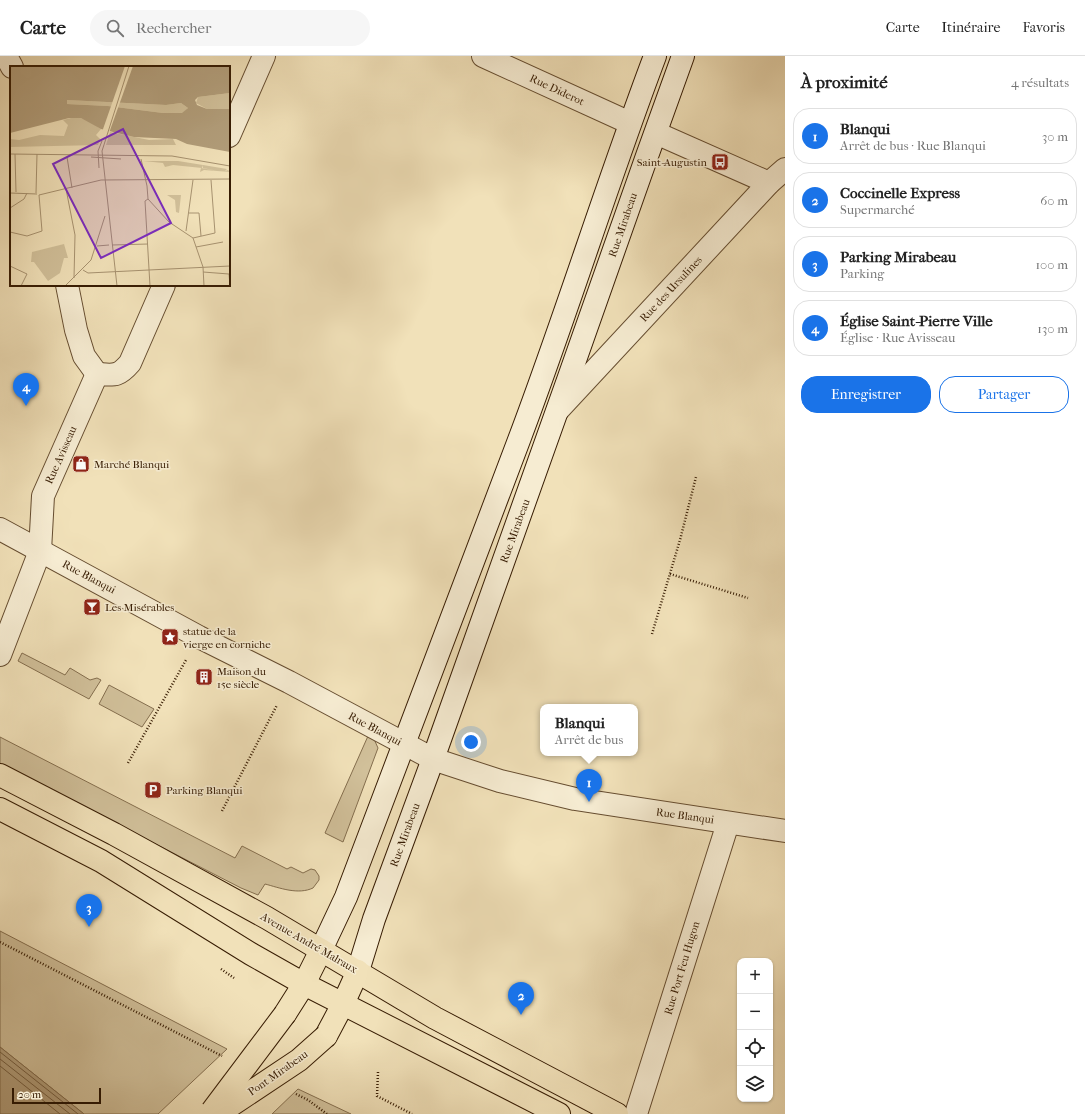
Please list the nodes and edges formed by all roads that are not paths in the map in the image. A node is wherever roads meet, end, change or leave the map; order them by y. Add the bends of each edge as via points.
1 (6, 56) edge
2 (264, 56) edge
3 (483, 56) edge
4 (655, 56) edge
5 (683, 56) edge
6 (11, 66) edge
7 (630, 123) junction
8 (656, 133) junction
9 (230, 134) edge
10 (777, 176) edge
11 (66, 286) edge
12 (164, 286) edge
13 (97, 374) junction
14 (558, 410) junction
15 (0, 529) edge
16 (40, 550) junction
17 (0, 655) edge
18 (404, 744) junction
19 (433, 759) junction
20 (0, 776) edge
21 (0, 809) edge
22 (728, 823) junction
23 (785, 830) edge
24 (321, 950) junction
25 (358, 971) junction
26 (304, 984) junction
27 (343, 1004) junction
28 (210, 1114) edge
29 (218, 1114) edge
30 (559, 1114) edge
31 (617, 1114) edge
32 (636, 1114) edge

1 - 6 street
2 - 9 street
3 - 7 street, Rue Diderot
4 - 7 street
5 - 8 street, Rue Mirabeau
7 - 18 street via 546,369
8 - 10 street
8 - 14 street, Rue Mirabeau
10 - 14 street, Rue des Ursulines
11 - 13 street via 84,356
12 - 13 street via 130,363 115,375
13 - 16 street, Rue Avisseau via 43,496
14 - 19 street, Rue Mirabeau
15 - 16 street, Rue Blanqui
16 - 17 street, Rue Avisseau
16 - 18 street, Rue Blanqui
18 - 19 street, Rue Blanqui
18 - 24 street via 346,897
19 - 22 street, Rue Blanqui via 500,781 575,800
19 - 25 street, Rue Mirabeau via 374,919
20 - 24 main road, Avenue André Malraux via 128,842
21 - 26 main road via 101,862
22 - 23 street, Rue Blanqui
22 - 32 street, Rue Port Feu Hugon
24 - 25 main road, Avenue André Malraux
24 - 26 main road
25 - 27 main road, Rue Mirabeau
25 - 31 main road, Avenue André Malraux via 435,1018
26 - 27 main road
26 - 28 main road, Pont Mirabeau, bridge via 285,1014
27 - 29 main road, Pont Mirabeau, bridge via 326,1036 299,1060
27 - 30 main road

